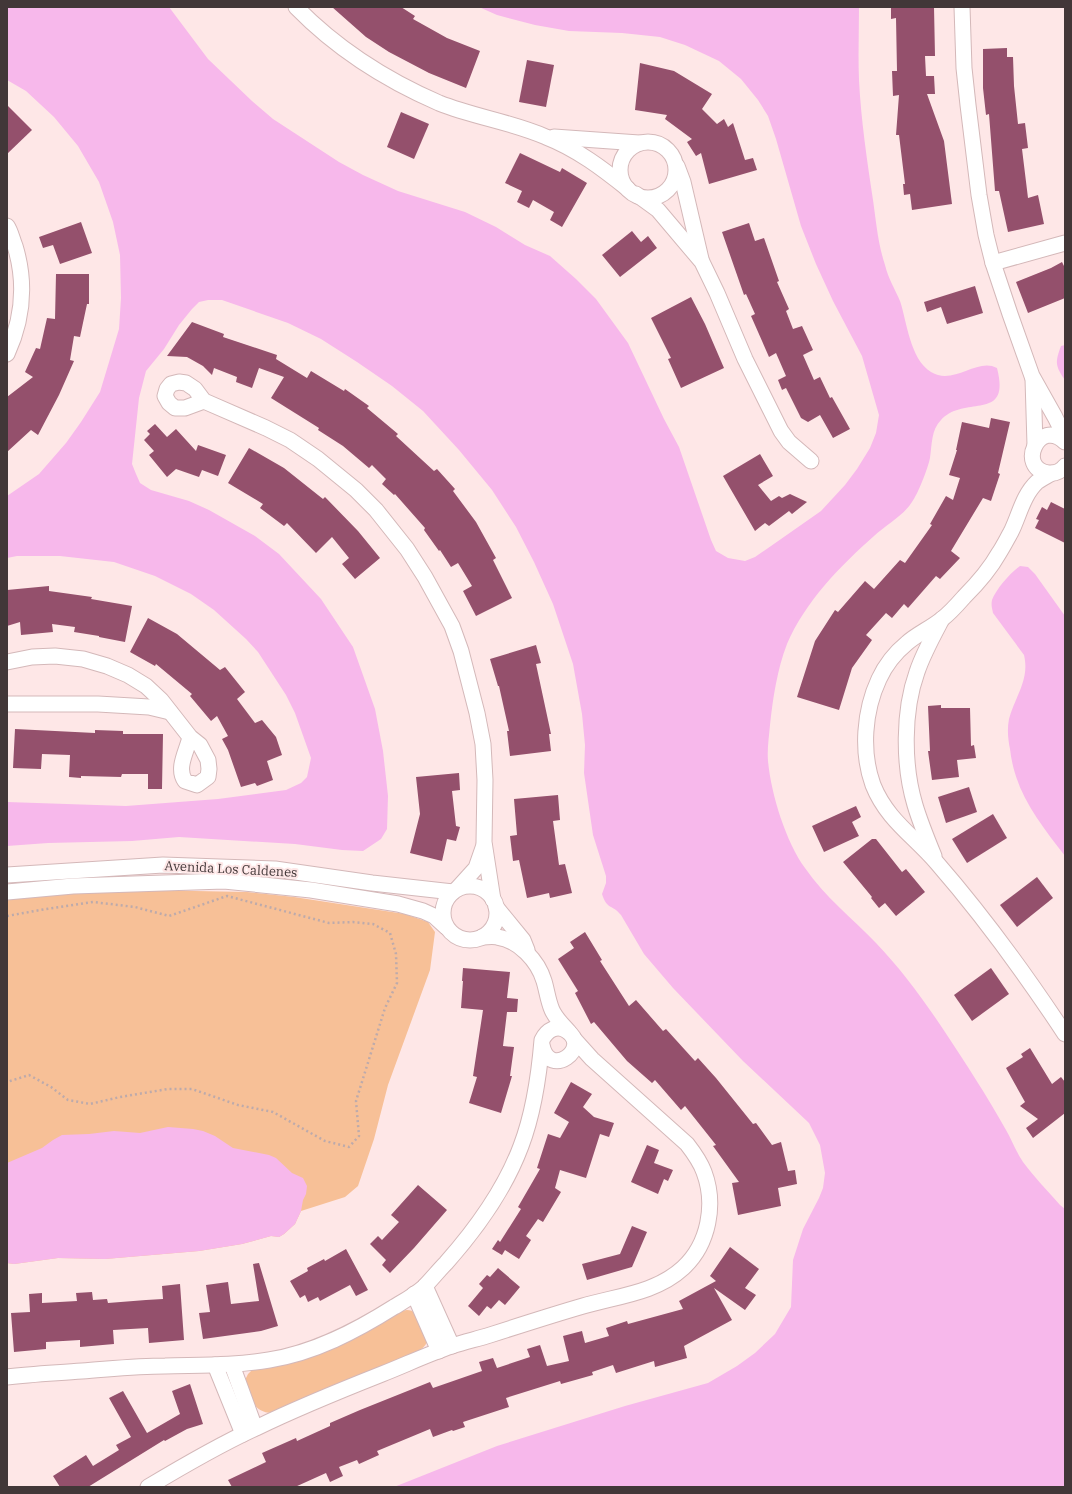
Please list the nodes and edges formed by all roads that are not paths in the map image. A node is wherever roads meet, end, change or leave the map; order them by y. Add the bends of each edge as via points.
1 (296, 7) edge
2 (962, 7) edge
3 (547, 137) junction
4 (639, 143) junction
5 (675, 162) junction
6 (632, 192) junction
7 (8, 228) edge
8 (1065, 243) edge
9 (702, 262) junction
10 (993, 263) junction
11 (7, 354) edge
12 (1032, 376) junction
13 (204, 401) dead end
14 (1065, 442) edge
15 (1033, 451) junction
16 (811, 461) dead end
17 (1060, 471) edge
18 (1025, 499) junction
19 (942, 619) junction
20 (890, 661) junction
21 (7, 662) edge
22 (917, 671) junction
23 (7, 704) edge
24 (170, 712) junction
25 (190, 737) dead end
26 (914, 803) junction
27 (893, 818) junction
28 (484, 842) junction
29 (936, 861) junction
30 (7, 875) edge
31 (455, 890) junction
32 (7, 892) edge
33 (495, 904) junction
34 (446, 927) junction
35 (482, 937) junction
36 (529, 955) junction
37 (549, 1002) junction
38 (1065, 1034) edge
39 (571, 1036) junction
40 (542, 1042) junction
41 (567, 1058) junction
42 (592, 1059) junction
43 (539, 1076) junction
44 (420, 1290) junction
45 (445, 1348) junction
46 (215, 1365) junction
47 (232, 1365) junction
48 (7, 1377) edge
49 (249, 1431) junction
50 (148, 1487) edge

1 - 3 street via 337,45 404,87 464,112
2 - 10 street via 968,105 979,195
3 - 4 street
3 - 6 street via 597,164
4 - 5 street via 661,145
4 - 6 street via 631,148 621,163 623,181
5 - 6 street via 674,180 662,194 644,197
5 - 9 street via 683,182
6 - 9 street via 658,210
7 - 11 street via 22,278 18,325
8 - 10 street
9 - 16 street via 745,359 781,431 789,442
10 - 12 street
12 - 14 street via 1062,431
12 - 15 street
13 - 28 street via 290,440 337,473 392,529 425,577 452,626 477,713 485,766
14 - 15 street via 1054,436 1043,437
15 - 17 street via 1037,467 1046,473
15 - 18 street
17 - 18 street via 1036,483
18 - 19 street via 998,555 960,603
19 - 20 street via 906,643
19 - 22 street
20 - 22 street via 902,658 908,660
20 - 27 street via 879,679 871,704 865,748 873,784
21 - 24 street via 55,656 83,659 107,666 146,686
22 - 26 street via 907,718 908,773
23 - 24 street via 105,704 149,707
24 - 25 street
26 - 27 street via 910,814 900,820
26 - 29 street
27 - 29 street
28 - 31 street via 476,868
28 - 33 street
29 - 38 street via 1030,981
30 - 31 street, Avenida Los Caldenes via 163,865 267,869 372,883
31 - 33 street via 465,886 478,888 489,894
31 - 34 street via 448,897 443,912
32 - 34 street, Avenida Los Caldenes via 73,886 224,881 311,890 398,904 434,916
33 - 35 street via 497,916 494,925
33 - 36 street via 523,940
34 - 35 street via 458,938 474,940
35 - 36 street via 498,937 510,941
36 - 37 street via 536,962 544,980
37 - 39 street via 559,1022
37 - 40 street
39 - 40 street via 564,1029 554,1028 544,1035
39 - 41 street via 574,1048
39 - 42 street
40 - 41 street via 545,1055 555,1060
40 - 43 street
41 - 42 street via 575,1055
41 - 43 street via 552,1065
42 - 45 street via 687,1144 696,1156 704,1171 710,1200 702,1242 684,1267 658,1285
43 - 44 street via 524,1139 508,1175 474,1229
44 - 45 street
44 - 47 street via 376,1319 325,1344 271,1360
45 - 49 street
46 - 47 street
46 - 48 street
46 - 49 street
47 - 49 street
49 - 50 street

